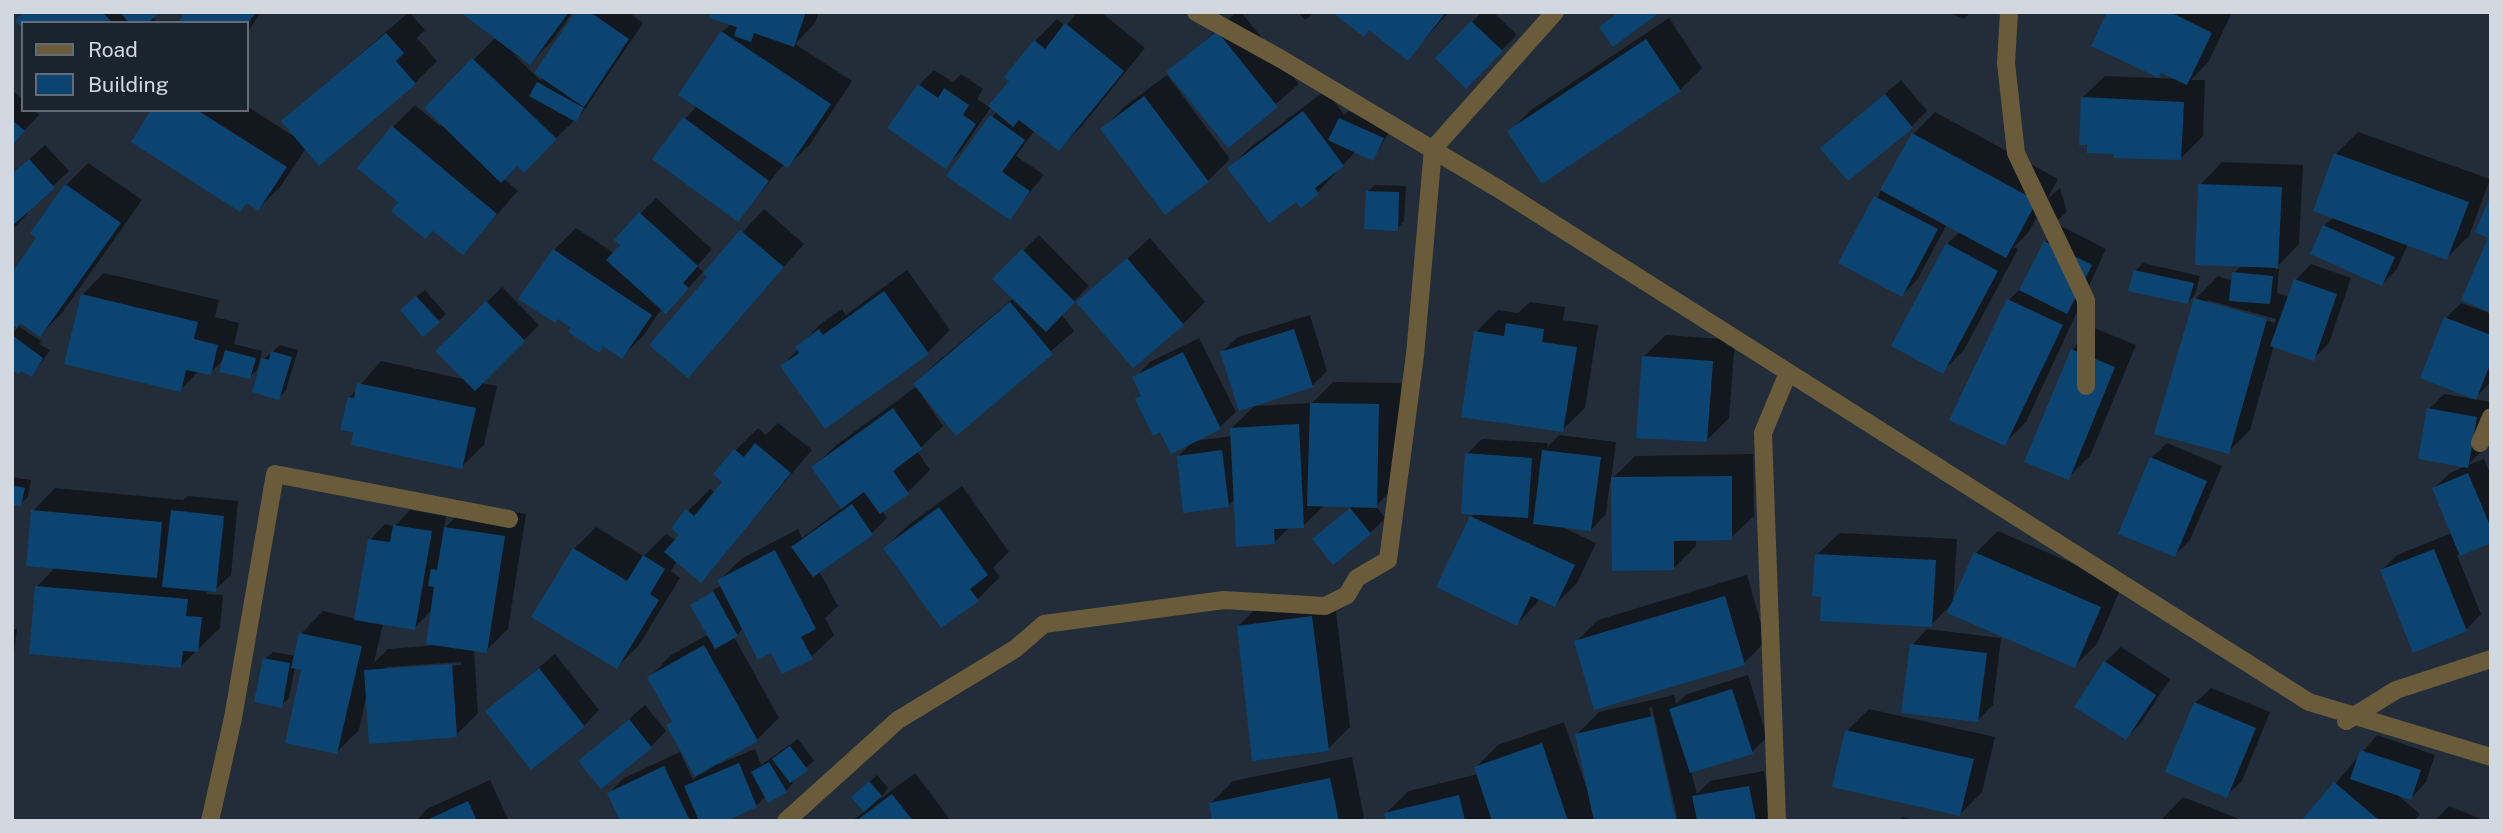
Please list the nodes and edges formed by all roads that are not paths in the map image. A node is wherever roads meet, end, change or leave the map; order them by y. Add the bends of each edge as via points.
1 (1196, 12) edge
2 (1555, 12) edge
3 (2009, 12) edge
4 (1433, 149) junction
5 (1788, 373) junction
6 (2086, 386) dead end
7 (2491, 418) edge
8 (2480, 443) dead end
9 (509, 519) dead end
10 (2491, 659) edge
11 (2441, 742) junction
12 (2491, 757) edge
13 (210, 821) edge
14 (787, 821) edge
15 (1777, 821) edge

1 - 4 street
2 - 4 street
3 - 6 street via 2006,63 2016,153 2086,300
4 - 5 street
4 - 14 street via 1415,355 1388,561 1357,578 1347,595 1325,606 1224,600 1044,624 1015,649 898,720
5 - 11 street via 2309,702
5 - 15 street via 1763,433
7 - 8 street
9 - 13 street via 275,474 233,718
10 - 11 street via 2396,690 2346,721
11 - 12 street

